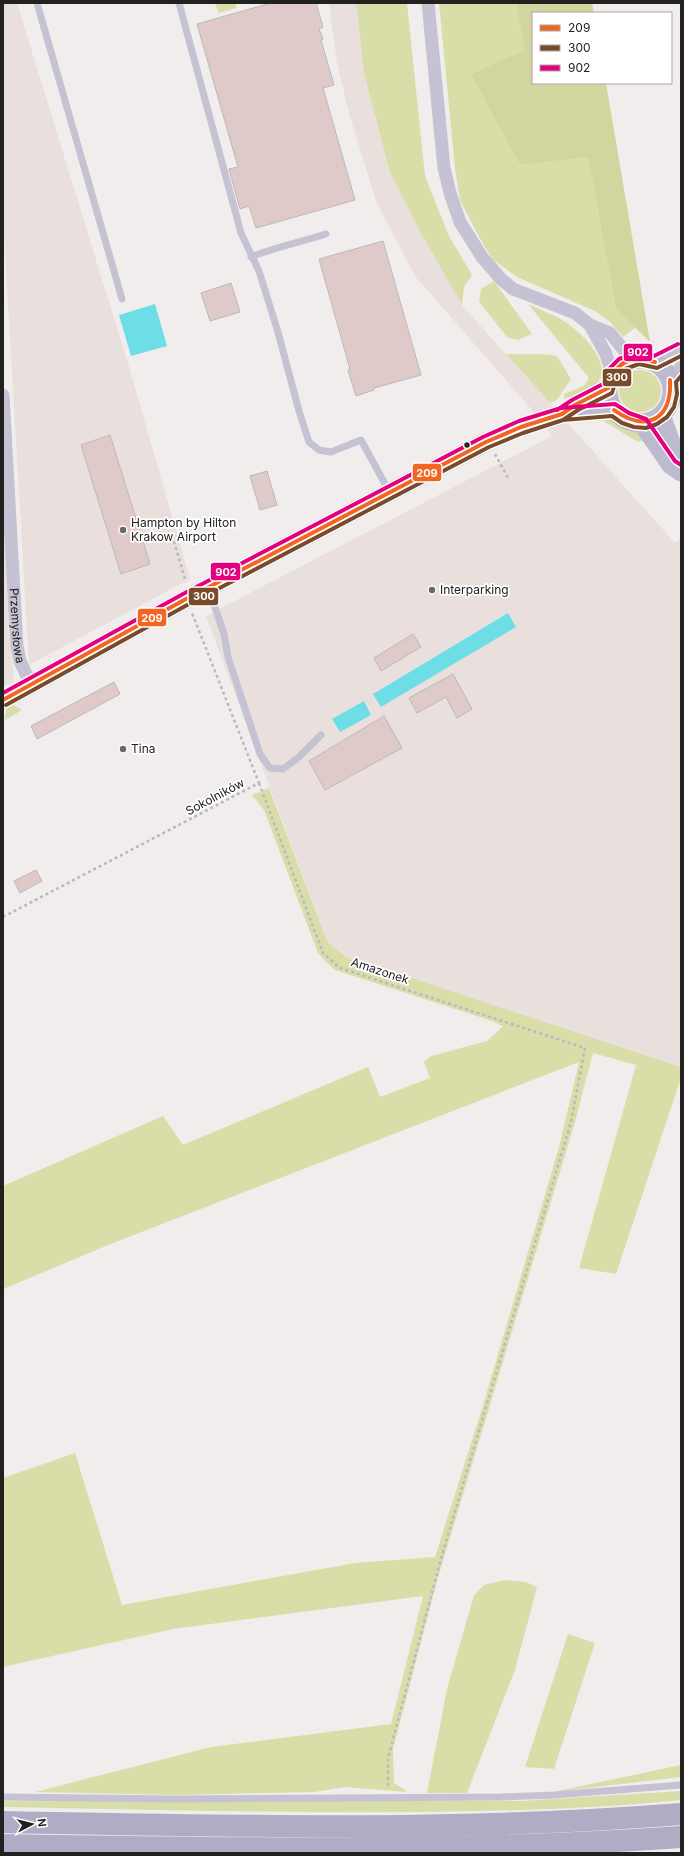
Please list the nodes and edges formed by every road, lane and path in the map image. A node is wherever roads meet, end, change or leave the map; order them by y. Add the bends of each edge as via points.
1 (37, 3) edge
2 (179, 3) edge
3 (428, 3) edge
4 (326, 234) dead end
5 (251, 257) junction
6 (122, 299) dead end
7 (590, 325) junction
8 (681, 349) edge
9 (632, 360) junction
10 (655, 362) junction
11 (675, 373) edge
12 (610, 381) junction
13 (3, 395) edge
14 (614, 410) junction
15 (562, 414) junction
16 (661, 415) junction
17 (642, 423) junction
18 (681, 470) edge
19 (388, 495) junction
20 (161, 538) dead end
21 (208, 587) junction
22 (187, 592) junction
23 (31, 685) junction
24 (3, 700) edge
25 (321, 735) dead end
26 (259, 783) junction
27 (3, 917) edge
28 (681, 1785) edge
29 (387, 1796) junction
30 (3, 1797) edge
31 (681, 1814) edge
32 (3, 1822) edge
33 (681, 1837) edge
34 (3, 1845) edge

1 - 6 lane
2 - 5 lane via 238,224
3 - 7 street via 444,168 460,222 482,257 513,289 575,313
4 - 5 lane
5 - 19 lane via 259,271 309,442 319,450 331,452 361,440 384,482
7 - 9 street via 610,333
7 - 12 street via 606,354
8 - 10 street
9 - 10 main road via 639,358
9 - 12 main road via 622,364
10 - 11 main road via 666,372
11 - 16 main road via 671,398
12 - 14 main road via 608,396
12 - 15 main road
13 - 23 street, Przemysłowa via 17,646 20,661
14 - 15 main road
14 - 17 main road via 626,419
15 - 19 main road via 486,442
16 - 17 main road
16 - 18 main road
17 - 18 main road via 671,465
19 - 21 main road
20 - 22 path, Sokolników via 172,535
21 - 22 main road
21 - 25 lane via 224,634 228,658 260,754 270,768 283,769
22 - 23 main road
22 - 26 path, Sokolników
23 - 24 main road
26 - 27 path, Sokolników
26 - 29 path, Amazonek via 323,953 340,968 585,1048 571,1122 440,1562 388,1758
28 - 29 lane via 554,1795
29 - 30 lane via 176,1799
31 - 32 highway via 460,1825 278,1826
33 - 34 highway via 595,1843 385,1849

